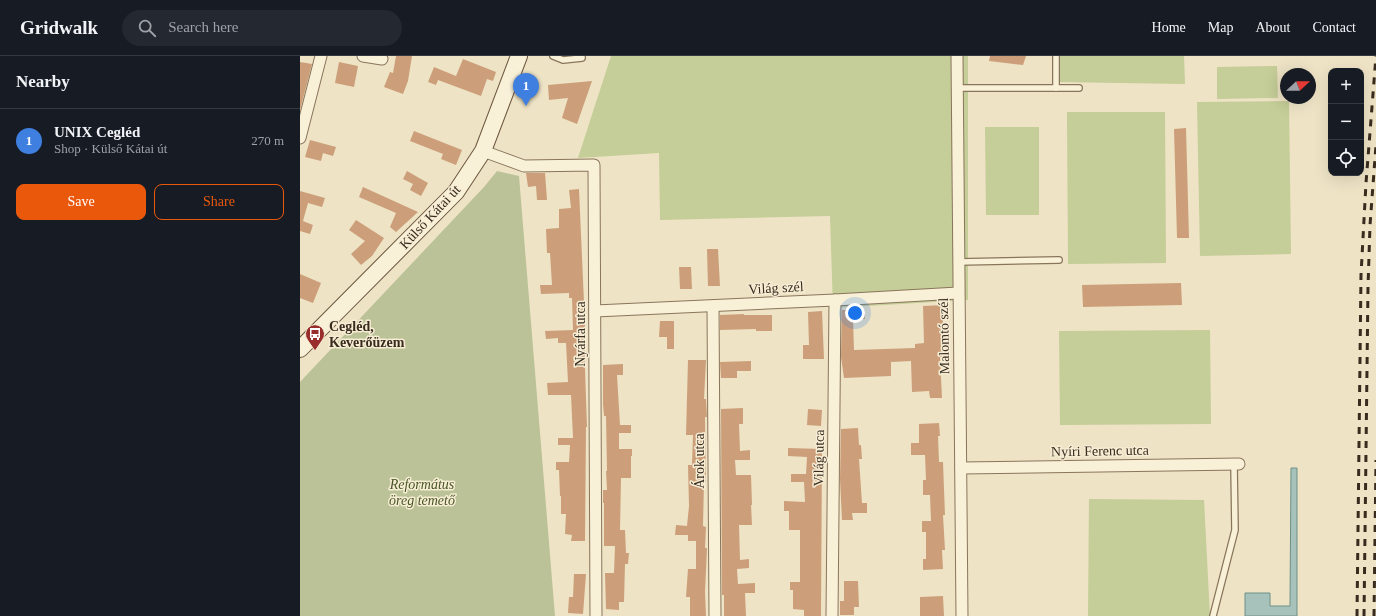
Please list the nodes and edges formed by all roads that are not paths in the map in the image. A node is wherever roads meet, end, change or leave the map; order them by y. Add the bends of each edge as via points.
1 (321, 56) edge
2 (363, 56) edge
3 (519, 56) edge
4 (553, 56) edge
5 (582, 56) edge
6 (956, 56) edge
7 (1056, 56) edge
8 (382, 59) dead end
9 (957, 88) junction
10 (1056, 88) junction
11 (1079, 88) dead end
12 (300, 138) edge
13 (483, 152) junction
14 (1059, 260) dead end
15 (958, 262) junction
16 (958, 293) junction
17 (835, 300) junction
18 (713, 306) junction
19 (595, 311) junction
20 (300, 349) edge
21 (1237, 464) joint
22 (961, 468) junction
23 (596, 616) edge
24 (715, 616) edge
25 (832, 616) edge
26 (962, 616) edge
27 (1213, 616) edge

1 - 12 street
2 - 8 street
3 - 13 main road, Külső Kátai út
4 - 5 lane via 563,60
6 - 9 street, Malomtó szél
7 - 10 lane
9 - 10 lane
9 - 15 street, Malomtó szél
10 - 11 lane
13 - 19 street, Nyárfa utca via 524,166 594,165
13 - 20 main road, Külső Kátai út via 456,192
14 - 15 lane
15 - 16 street, Malomtó szél
16 - 17 street, Világ szél
16 - 22 street, Malomtó szél
17 - 18 street, Világ szél
17 - 25 street, Világ utca
18 - 19 street, Világ szél
18 - 24 street, Árok utca
19 - 23 street, Nyárfa utca
21 - 22 street, Nyíri Ferenc utca
21 - 27 lane via 1235,530
22 - 26 street, Malomtó szél

